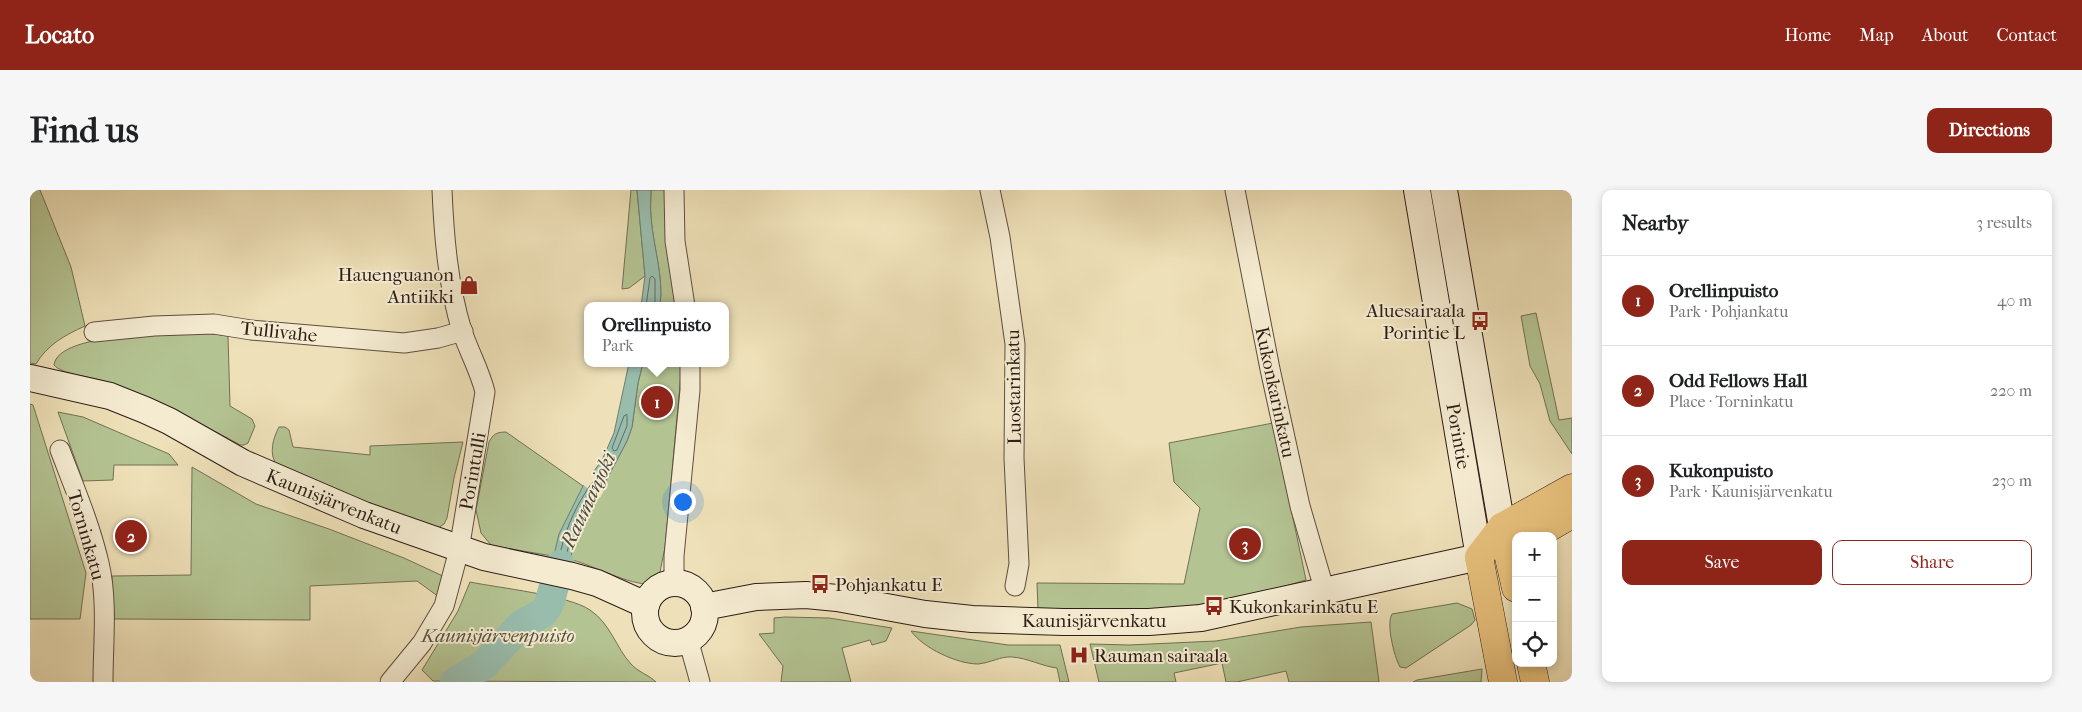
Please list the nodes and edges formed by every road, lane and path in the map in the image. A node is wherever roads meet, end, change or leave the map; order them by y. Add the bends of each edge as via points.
1 (442, 190) edge
2 (674, 190) edge
3 (990, 190) edge
4 (1235, 190) edge
5 (1417, 190) edge
6 (1444, 190) edge
7 (683, 302) edge
8 (463, 331) junction
9 (94, 332) dead end
10 (690, 367) edge
11 (30, 378) edge
12 (60, 450) dead end
13 (1572, 488) edge
14 (1550, 523) edge
15 (1508, 541) edge
16 (459, 550) junction
17 (1479, 557) junction
18 (1514, 577) edge
19 (674, 584) junction
20 (1015, 586) dead end
21 (1325, 592) junction
22 (646, 606) junction
23 (704, 607) junction
24 (688, 640) junction
25 (1532, 667) edge
26 (1502, 674) edge
27 (103, 682) edge
28 (390, 682) edge
29 (700, 682) edge
30 (1535, 682) edge

1 - 8 street via 445,244
2 - 7 street via 675,241
3 - 20 street, Luostarinkatu via 1015,344 1014,458 1019,564
4 - 21 street, Kukonkarinkatu via 1300,506
5 - 17 main road, Porintie
6 - 15 main road, Porintie
8 - 9 street, Tullivahe via 404,343 214,324
8 - 16 street, Porintulli via 485,392
10 - 19 street
11 - 16 main road, Kaunisjärvenkatu via 110,396 145,410 262,472
12 - 27 street, Torninkatu via 99,564
13 - 14 highway
14 - 15 highway
15 - 17 highway
15 - 18 highway, Porintie
16 - 22 main road, Kaunisjärvenkatu via 597,583
16 - 28 street, Porintulli via 444,606 422,643
17 - 21 main road, Kaunisjärvenkatu
17 - 26 highway, Porintie
19 - 22 main road via 655,590
19 - 23 main road via 690,587
21 - 23 main road, Kaunisjärvenkatu via 1201,618 1149,622 972,619 806,595 756,596
22 - 24 main road via 647,624 656,637 674,643
23 - 24 main road via 700,630
24 - 29 street
25 - 30 highway

